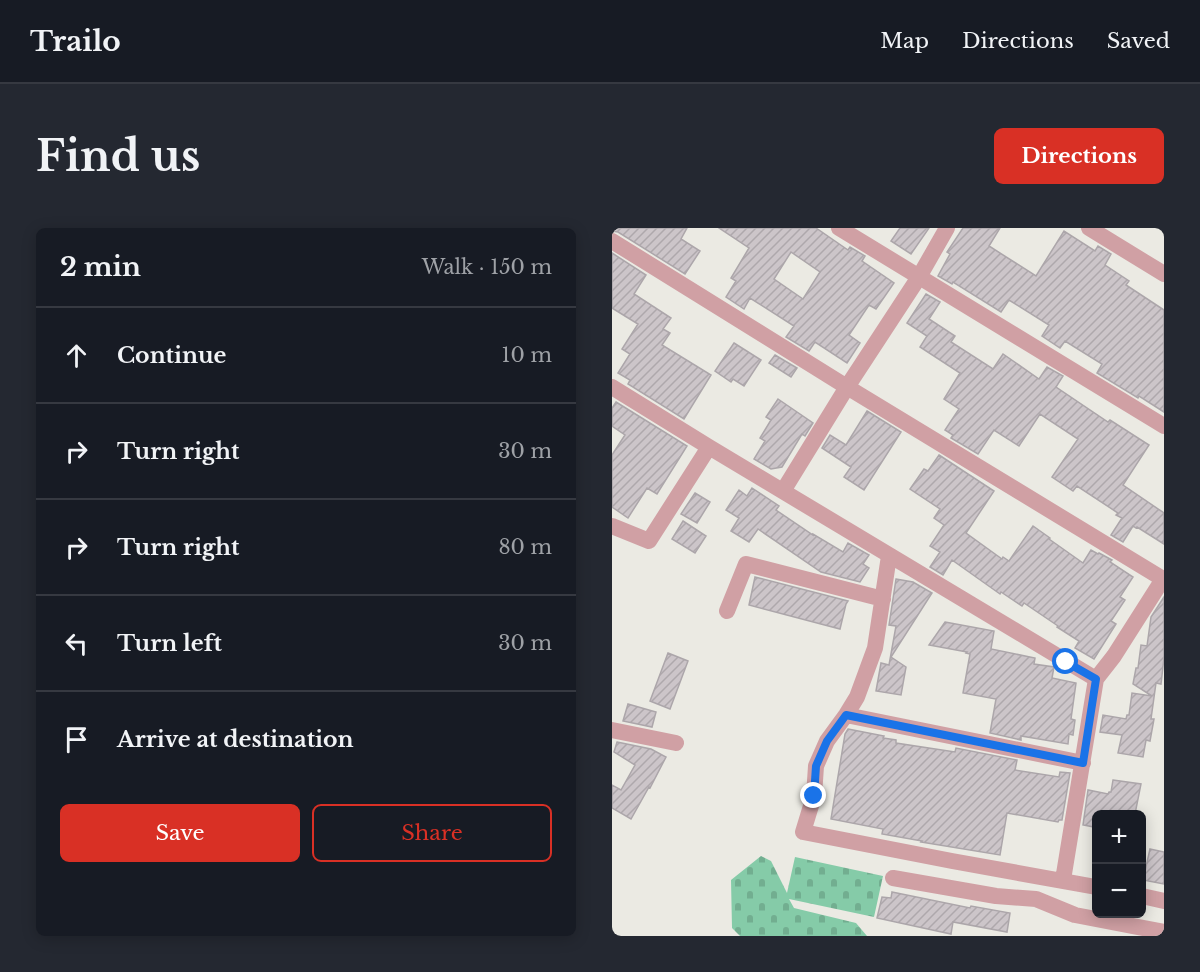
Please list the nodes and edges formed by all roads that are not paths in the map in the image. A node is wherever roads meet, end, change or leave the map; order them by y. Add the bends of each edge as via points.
1 (840, 228) edge
2 (947, 228) edge
3 (1089, 228) edge
4 (612, 241) edge
5 (1164, 274) edge
6 (919, 277) junction
7 (612, 387) edge
8 (847, 387) junction
9 (1164, 426) edge
10 (708, 447) junction
11 (783, 492) junction
12 (612, 526) edge
13 (889, 556) junction
14 (1163, 579) edge
15 (883, 599) junction
16 (728, 611) dead end
17 (1096, 679) junction
18 (846, 715) junction
19 (612, 730) edge
20 (676, 744) dead end
21 (1083, 763) junction
22 (893, 878) dead end
23 (1063, 880) junction
24 (1092, 886) edge
25 (1146, 897) edge
26 (1164, 901) edge
27 (1164, 932) edge

1 - 6 street
2 - 6 street
3 - 5 street
4 - 8 street
6 - 8 street
6 - 9 street
7 - 10 street
8 - 11 street
8 - 14 street
10 - 11 street
10 - 12 street via 649,541
11 - 13 street
13 - 15 street
13 - 17 street
14 - 17 street
15 - 16 street via 746,564
15 - 18 street via 875,648 858,697
17 - 21 street
18 - 21 street
18 - 23 street via 827,741 816,766 814,796 803,832
19 - 20 street
21 - 23 street
22 - 27 street via 1036,899 1075,915
23 - 24 street
25 - 26 street

